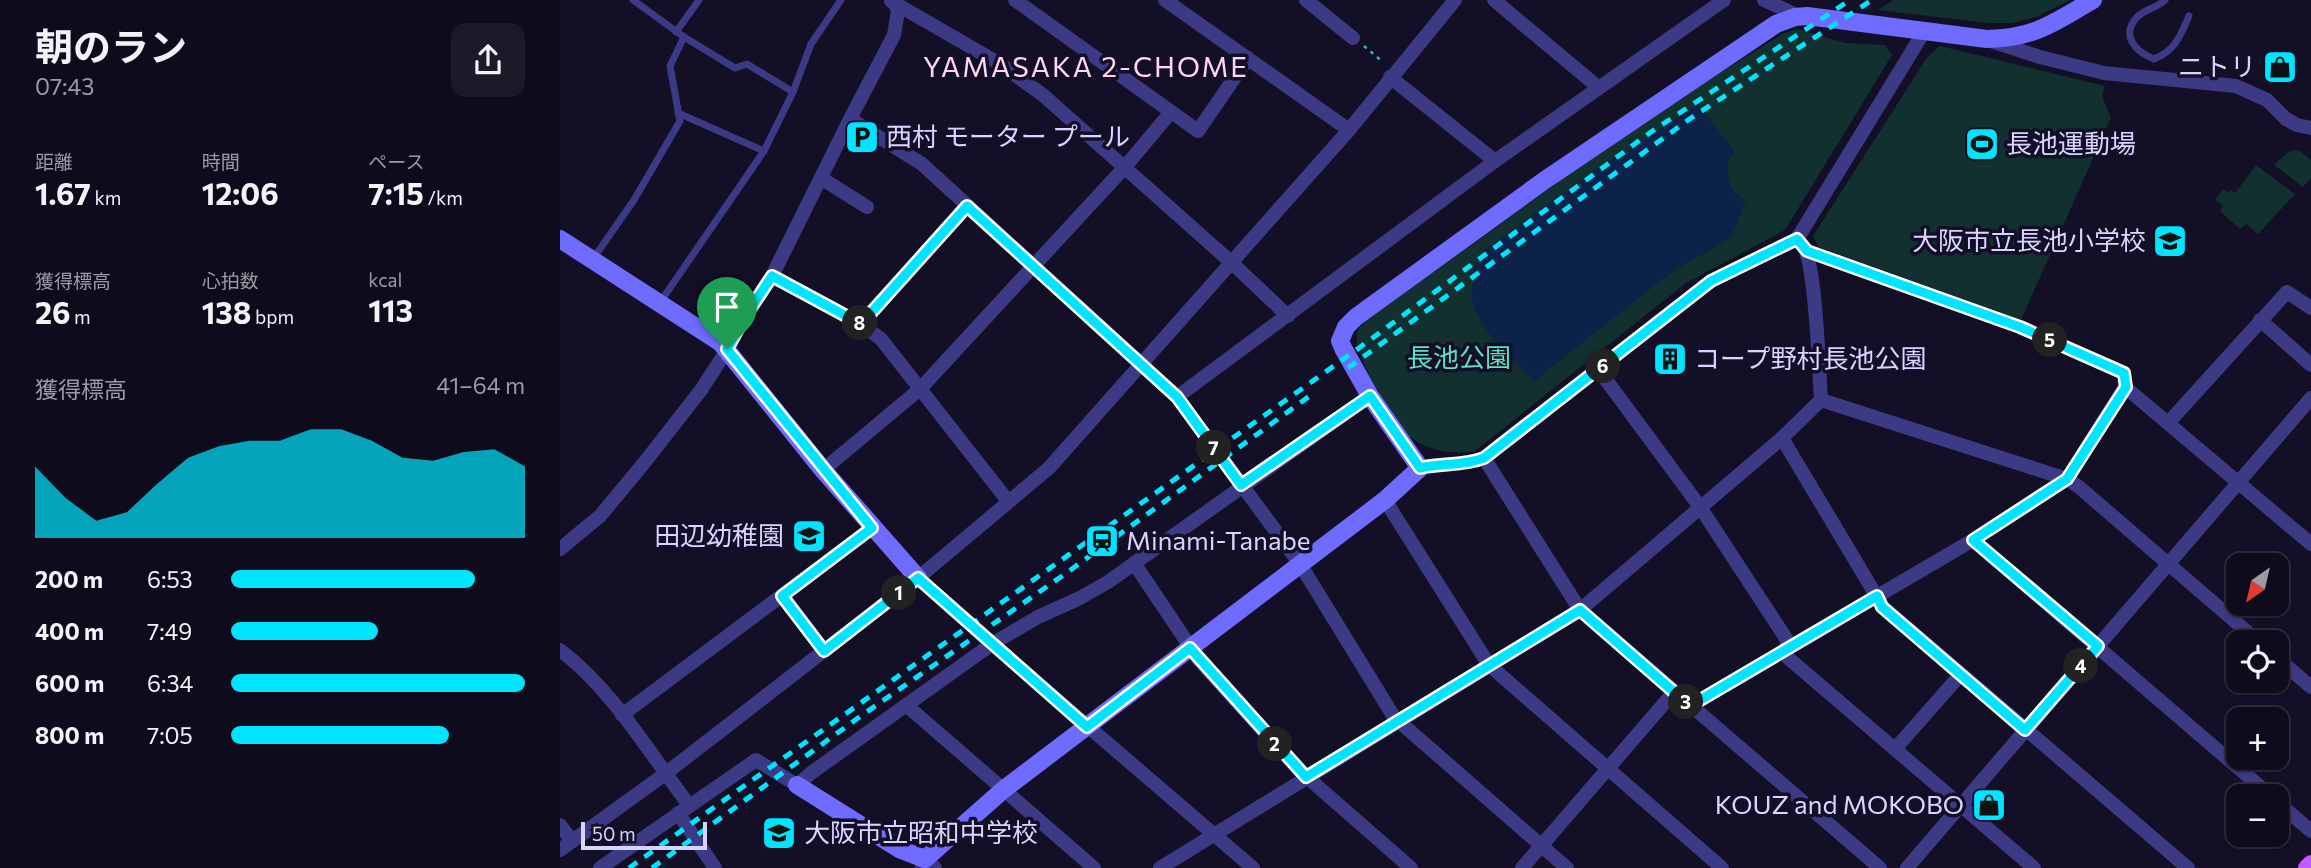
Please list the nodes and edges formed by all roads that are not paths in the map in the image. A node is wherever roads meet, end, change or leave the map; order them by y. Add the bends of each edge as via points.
1 (633, 0) edge
2 (699, 0) edge
3 (841, 0) edge
4 (1015, 0) edge
5 (1165, 0) edge
6 (1306, 0) edge
7 (1455, 0) edge
8 (1494, 0) edge
9 (1724, 0) edge
10 (1764, 0) edge
11 (2094, 0) edge
12 (2165, 0) edge
13 (891, 1) edge
14 (1801, 16) junction
15 (2189, 16) dead end
16 (1925, 30) junction
17 (676, 32) junction
18 (684, 37) junction
19 (1353, 38) road end
20 (1987, 39) junction
21 (1248, 58) junction
22 (1393, 74) junction
23 (1598, 87) junction
24 (793, 92) junction
25 (1171, 112) junction
26 (678, 113) junction
27 (849, 119) junction
28 (2311, 128) edge
29 (1349, 130) junction
30 (764, 151) junction
31 (1495, 161) junction
32 (1124, 168) junction
33 (821, 178) junction
34 (967, 206) junction
35 (867, 207) dead end
36 (560, 239) edge
37 (1797, 239) junction
38 (1807, 251) junction
39 (593, 259) junction
40 (1232, 263) junction
41 (1033, 267) junction
42 (772, 276) junction
43 (660, 303) junction
44 (2311, 308) edge
45 (1288, 316) junction
46 (2260, 320) junction
47 (861, 324) junction
48 (727, 349) junction
49 (1143, 365) junction
50 (2311, 365) edge
51 (1598, 369) junction
52 (2126, 387) junction
53 (920, 390) junction
54 (1370, 396) junction
55 (1177, 397) junction
56 (1821, 400) junction
57 (2311, 400) edge
58 (2169, 422) junction
59 (1782, 438) junction
60 (1484, 458) junction
61 (1420, 468) junction
62 (823, 470) junction
63 (2067, 479) junction
64 (2239, 482) junction
65 (1241, 485) junction
66 (1385, 500) junction
67 (1008, 501) junction
68 (1700, 507) junction
69 (872, 528) junction
70 (1973, 540) junction
71 (2311, 544) edge
72 (560, 549) edge
73 (1134, 563) junction
74 (1300, 564) junction
75 (2168, 564) junction
76 (918, 578) junction
77 (782, 596) junction
78 (1877, 596) junction
79 (1580, 610) junction
80 (2245, 630) edge
81 (992, 644) junction
82 (2098, 646) junction
83 (1190, 648) junction
84 (1787, 649) junction
85 (560, 650) edge
86 (824, 651) junction
87 (1489, 665) junction
88 (2289, 668) edge
89 (1961, 674) junction
90 (2311, 687) edge
91 (1674, 692) junction
92 (905, 705) junction
93 (1690, 706) junction
94 (622, 715) junction
95 (1399, 722) junction
96 (1087, 727) junction
97 (2025, 730) junction
98 (1895, 749) junction
99 (1607, 770) junction
100 (664, 774) junction
101 (1306, 777) junction
102 (2257, 784) edge
103 (797, 785) junction
104 (1003, 790) junction
105 (1961, 805) junction
106 (683, 809) junction
107 (2289, 812) edge
108 (560, 825) edge
109 (2311, 831) edge
110 (1213, 834) junction
111 (566, 846) edge
112 (1541, 846) junction
113 (2311, 864) edge
114 (927, 865) edge
115 (600, 868) edge
116 (715, 868) edge
117 (1094, 868) edge
118 (1160, 868) edge
119 (1252, 868) edge
120 (1411, 868) edge
121 (1522, 868) edge
122 (1567, 868) edge
123 (1722, 868) edge
124 (1880, 868) edge
125 (1907, 868) edge
126 (2034, 868) edge
127 (2188, 868) edge
128 (2307, 868) edge

1 - 17 lane
2 - 17 lane
3 - 24 lane via 811,44
4 - 25 street
5 - 21 street
6 - 19 street
7 - 22 street
8 - 23 street
9 - 23 street
10 - 14 street
11 - 20 street via 2026,36
12 - 15 lane via 2136,18 2130,32 2132,45 2141,54 2154,59 2168,53
13 - 27 street via 898,11 894,35
13 - 32 street via 1000,64 1043,95
14 - 16 street
14 - 54 street via 1776,24 1545,180 1356,317 1340,341
16 - 20 street
16 - 37 street
17 - 18 lane
18 - 24 lane via 735,68 747,64
18 - 26 lane via 670,66
20 - 28 street via 2104,74 2236,86 2267,100 2286,119
21 - 25 street via 1198,131
21 - 29 street
22 - 29 street
22 - 31 street
23 - 31 street
24 - 30 lane
25 - 32 street
26 - 30 lane
26 - 39 lane via 680,121
27 - 33 street
27 - 34 street via 922,164
29 - 40 street
30 - 43 lane
31 - 45 street
32 - 40 street
32 - 41 street
33 - 35 street
33 - 42 street
34 - 41 street
34 - 47 street
36 - 39 street
37 - 38 street
37 - 51 street via 1711,281
38 - 52 street via 2020,327 2124,373
38 - 56 street
39 - 43 street
40 - 45 street
40 - 49 street
41 - 49 street
41 - 53 street
42 - 47 street
42 - 48 street
43 - 48 street
44 - 46 street via 2287,292
45 - 55 street
46 - 50 street
46 - 58 street
47 - 53 street via 881,339
48 - 62 street
48 - 72 street via 701,390 600,516
49 - 55 street
49 - 67 street via 1049,468
51 - 60 street
51 - 68 street
52 - 58 street
52 - 63 street
53 - 62 street
53 - 67 street
54 - 61 street
54 - 65 street
55 - 65 street
56 - 59 street
56 - 63 street
57 - 64 street
58 - 64 street
59 - 68 street
59 - 78 street
60 - 61 street
60 - 79 street
61 - 66 street
62 - 69 street
63 - 70 street
63 - 75 street
64 - 71 street
64 - 75 street
65 - 73 street
65 - 74 street
66 - 74 street
66 - 87 street
67 - 76 street
68 - 79 street
68 - 84 street via 1787,640
69 - 76 street
69 - 77 street
70 - 78 street
70 - 82 street
73 - 81 street via 1080,598
73 - 83 street
74 - 83 street
74 - 95 street
75 - 80 street
75 - 82 street
76 - 81 street
76 - 86 street
77 - 86 street
77 - 94 street
78 - 84 street
78 - 89 street via 1882,607
79 - 87 street
79 - 91 street
81 - 92 street
81 - 96 street
82 - 97 street
82 - 102 street
83 - 96 street
83 - 101 street
84 - 93 street
84 - 98 street via 1787,657
85 - 94 street via 579,664
86 - 100 street
87 - 95 street
87 - 99 street
88 - 90 street
89 - 97 street
89 - 98 street
91 - 93 street
91 - 99 street
92 - 103 street
92 - 104 street
93 - 124 street
94 - 100 street
95 - 101 street
95 - 112 street
96 - 104 street
96 - 110 street
97 - 105 street
97 - 127 street
98 - 105 street
99 - 112 street
99 - 123 street
100 - 106 street
100 - 111 street
101 - 110 street
101 - 120 street
103 - 106 street via 756,760
103 - 114 street
104 - 114 street
104 - 117 street
105 - 125 street
105 - 126 street
106 - 115 street
106 - 116 street
107 - 109 street
108 - 111 street
110 - 118 street
110 - 119 street
112 - 121 street
112 - 122 street
113 - 128 main road

